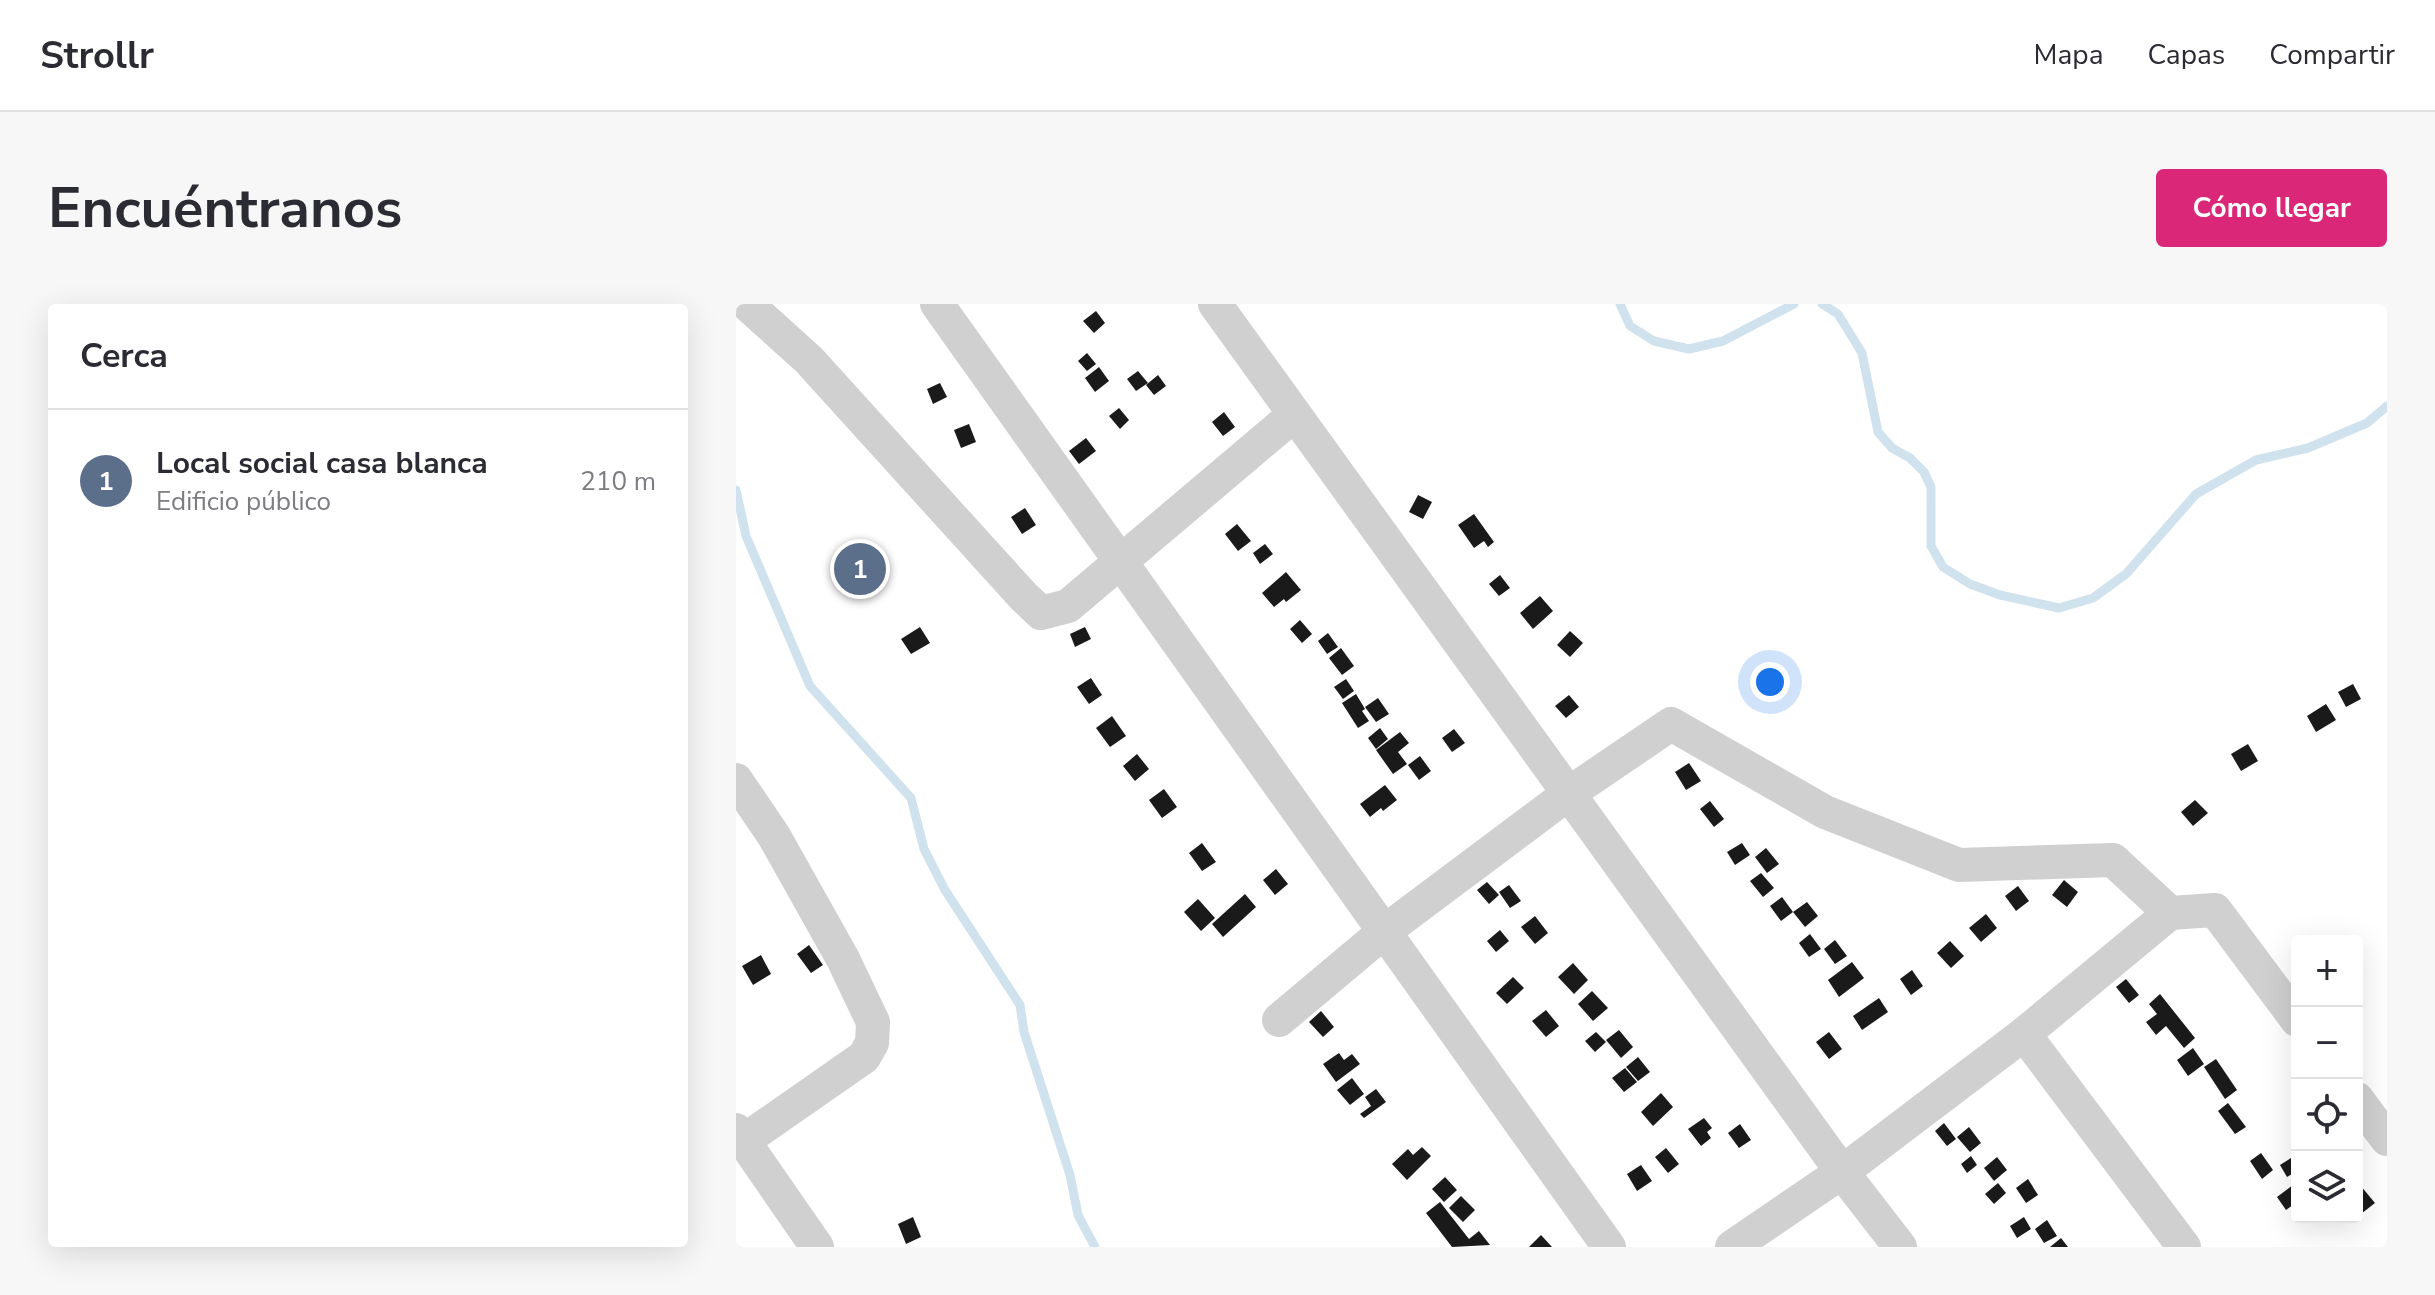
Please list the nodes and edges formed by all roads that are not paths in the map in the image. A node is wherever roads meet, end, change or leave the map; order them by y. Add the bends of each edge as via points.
1 (747, 304) edge
2 (937, 304) edge
3 (1215, 304) edge
4 (1294, 415) junction
5 (1122, 561) junction
6 (736, 780) edge
7 (1568, 794) junction
8 (2170, 913) junction
9 (1385, 931) junction
10 (2291, 1012) edge
11 (1279, 1020) dead end
12 (2024, 1034) junction
13 (2363, 1107) edge
14 (740, 1135) edge
15 (2387, 1139) edge
16 (1842, 1172) junction
17 (815, 1246) edge
18 (1609, 1247) edge
19 (1732, 1247) edge
20 (1900, 1247) edge
21 (2184, 1247) edge

1 - 5 street via 809,360 1041,613 1068,606
2 - 5 street
3 - 4 street
4 - 5 street
4 - 7 street
5 - 9 street
6 - 14 street via 774,836 873,1022 872,1043 864,1057
7 - 8 street via 1671,724 1825,812 1959,865 2113,860
7 - 9 street
7 - 16 street
8 - 10 street via 2215,910
8 - 12 street
9 - 11 street
9 - 18 street
12 - 16 street
12 - 21 street
13 - 15 street
14 - 17 street
16 - 19 street
16 - 20 street

